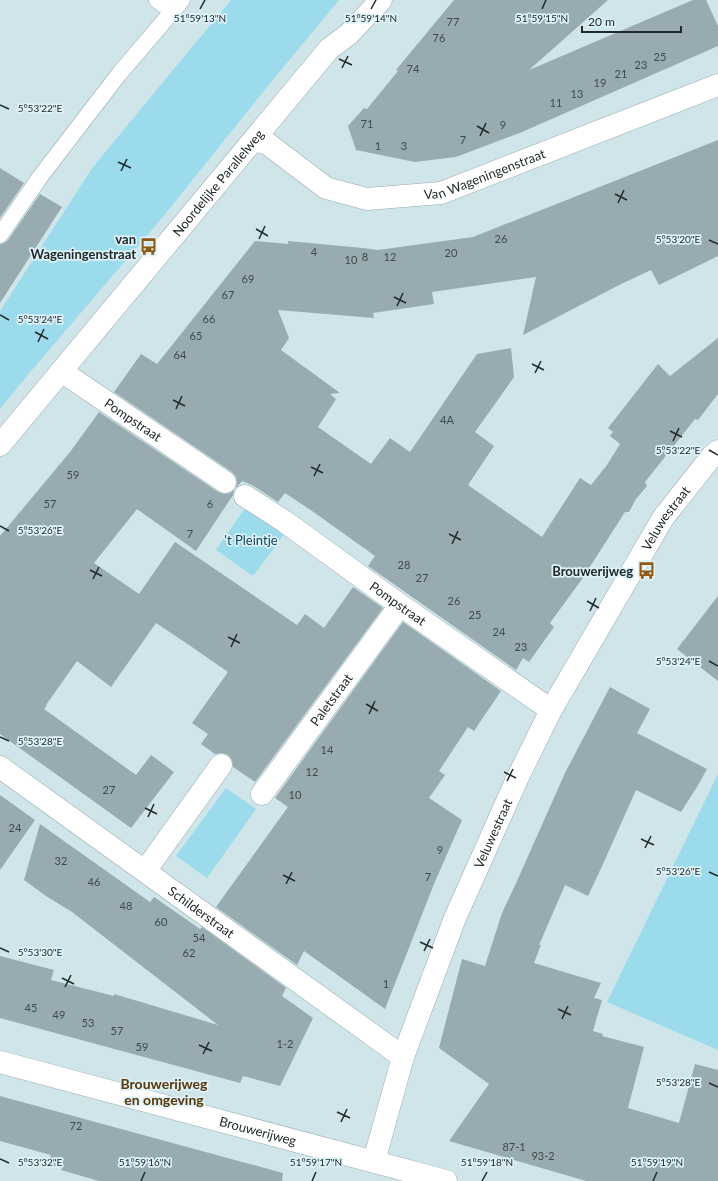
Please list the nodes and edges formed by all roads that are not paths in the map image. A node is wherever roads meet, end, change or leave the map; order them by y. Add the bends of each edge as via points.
1 (157, 0) edge
2 (381, 0) edge
3 (177, 6) edge
4 (718, 85) edge
5 (254, 140) junction
6 (0, 235) edge
7 (61, 371) junction
8 (0, 445) edge
9 (718, 450) edge
10 (225, 482) dead end
11 (245, 496) dead end
12 (396, 610) junction
13 (551, 710) junction
14 (221, 765) dead end
15 (0, 768) edge
16 (262, 794) dead end
17 (145, 871) junction
18 (403, 1057) junction
19 (0, 1062) edge
20 (374, 1161) junction
21 (446, 1181) edge

1 - 3 lane
2 - 5 street, Noordelijke Parallelweg via 349,34 329,49
3 - 6 lane via 119,74 44,171
4 - 5 street, Van Wageningenstraat via 441,193 367,199 326,188 268,144
5 - 7 street, Noordelijke Parallelweg
7 - 8 street, Noordelijke Parallelweg
7 - 10 street, Pompstraat
9 - 13 street, Veluwestraat via 663,518
11 - 12 street, Pompstraat via 284,521
12 - 13 street, Pompstraat
12 - 16 street, Paletstraat
13 - 18 street, Veluwestraat via 455,918
14 - 17 street
15 - 17 street, Schilderstraat
17 - 18 street, Schilderstraat
18 - 20 street, Veluwestraat
19 - 20 street, Brouwerijweg
20 - 21 street, Brouwerijweg

